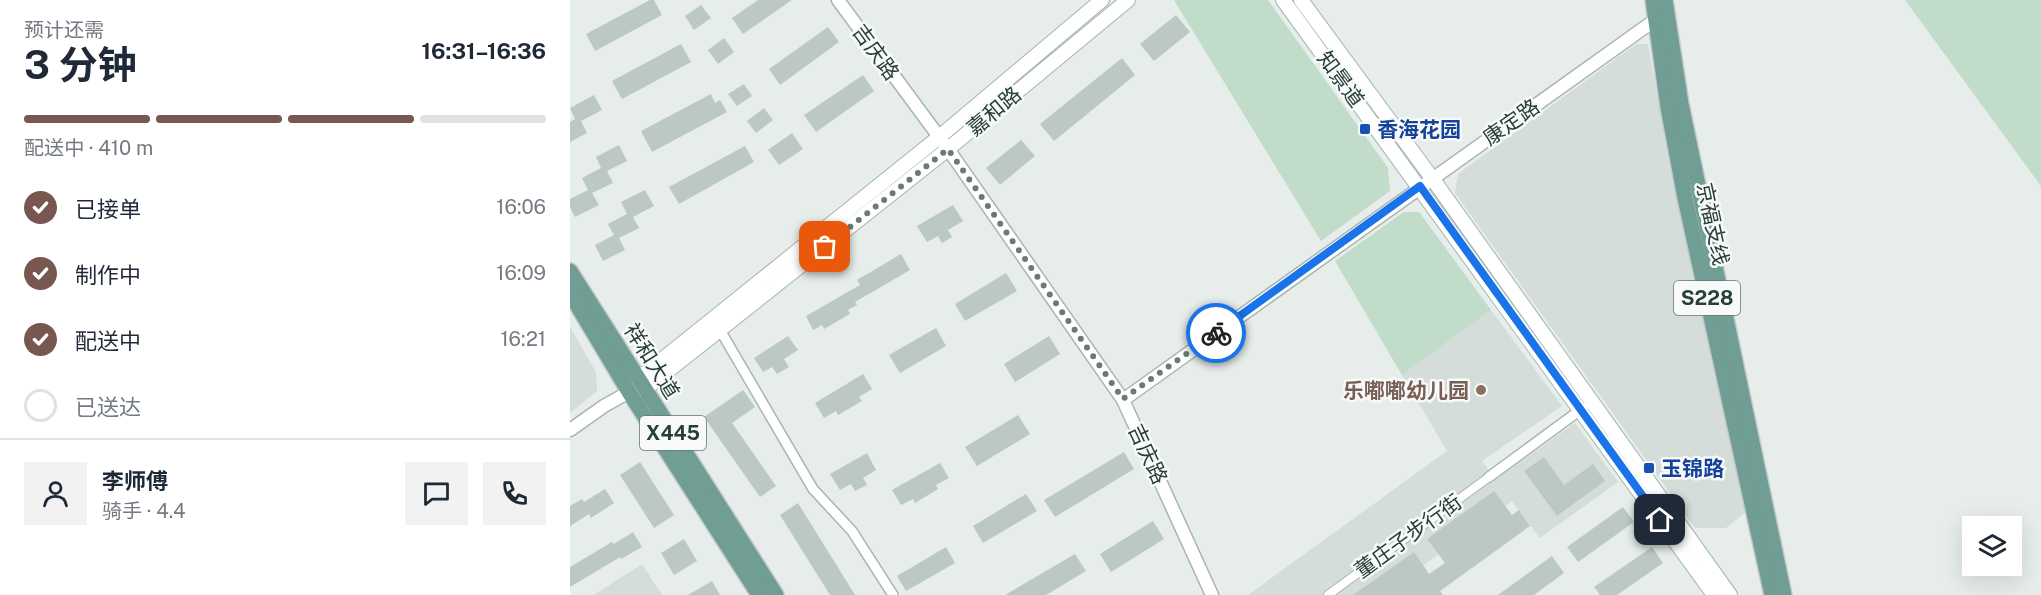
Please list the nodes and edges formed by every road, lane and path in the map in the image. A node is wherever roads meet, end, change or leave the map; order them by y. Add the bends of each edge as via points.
1 (838, 0) edge
2 (1102, 0) edge
3 (1128, 0) edge
4 (1283, 0) edge
5 (1301, 0) edge
6 (1653, 0) edge
7 (1662, 11) edge
8 (939, 137) junction
9 (948, 149) junction
10 (1432, 178) junction
11 (1420, 186) junction
12 (570, 271) edge
13 (570, 293) edge
14 (720, 330) junction
15 (637, 387) junction
16 (1123, 399) junction
17 (1592, 401) junction
18 (1580, 410) junction
19 (570, 430) edge
20 (1489, 477) joint
21 (759, 595) edge
22 (776, 595) edge
23 (893, 595) edge
24 (1212, 595) edge
25 (1328, 595) edge
26 (1714, 595) edge
27 (1730, 595) edge
28 (1772, 595) edge
29 (1784, 595) edge

1 - 8 street, 吉庆路
2 - 8 main road, 嘉和路
3 - 9 main road, 嘉和路
4 - 11 main road, 知景道
5 - 10 main road, 知景道
6 - 7 main road, 京福支线 / S228
7 - 10 street, 康定路
7 - 28 main road, 京福支线 / S228 via 1668,107 1685,198
7 - 29 main road, 京福支线 / S228
8 - 9 street, 吉庆路
8 - 15 main road, 嘉和路
9 - 14 main road, 嘉和路
9 - 16 street, 吉庆路
10 - 11 street, 康定路
10 - 17 main road, 知景道
11 - 16 street, 康定路
11 - 18 main road, 知景道
12 - 15 main road, 祥和大道 / X445
13 - 15 main road, 祥和大道 / X445
14 - 15 main road, 嘉和路
14 - 23 street via 813,489 852,531
15 - 19 street, 嘉和路
15 - 21 main road, 祥和大道 / X445
15 - 22 main road, 祥和大道 / X445
16 - 24 street, 吉庆路
17 - 18 street
17 - 27 main road, 知景道
18 - 20 street
18 - 26 main road, 知景道
20 - 25 street, 董庄子步行街

